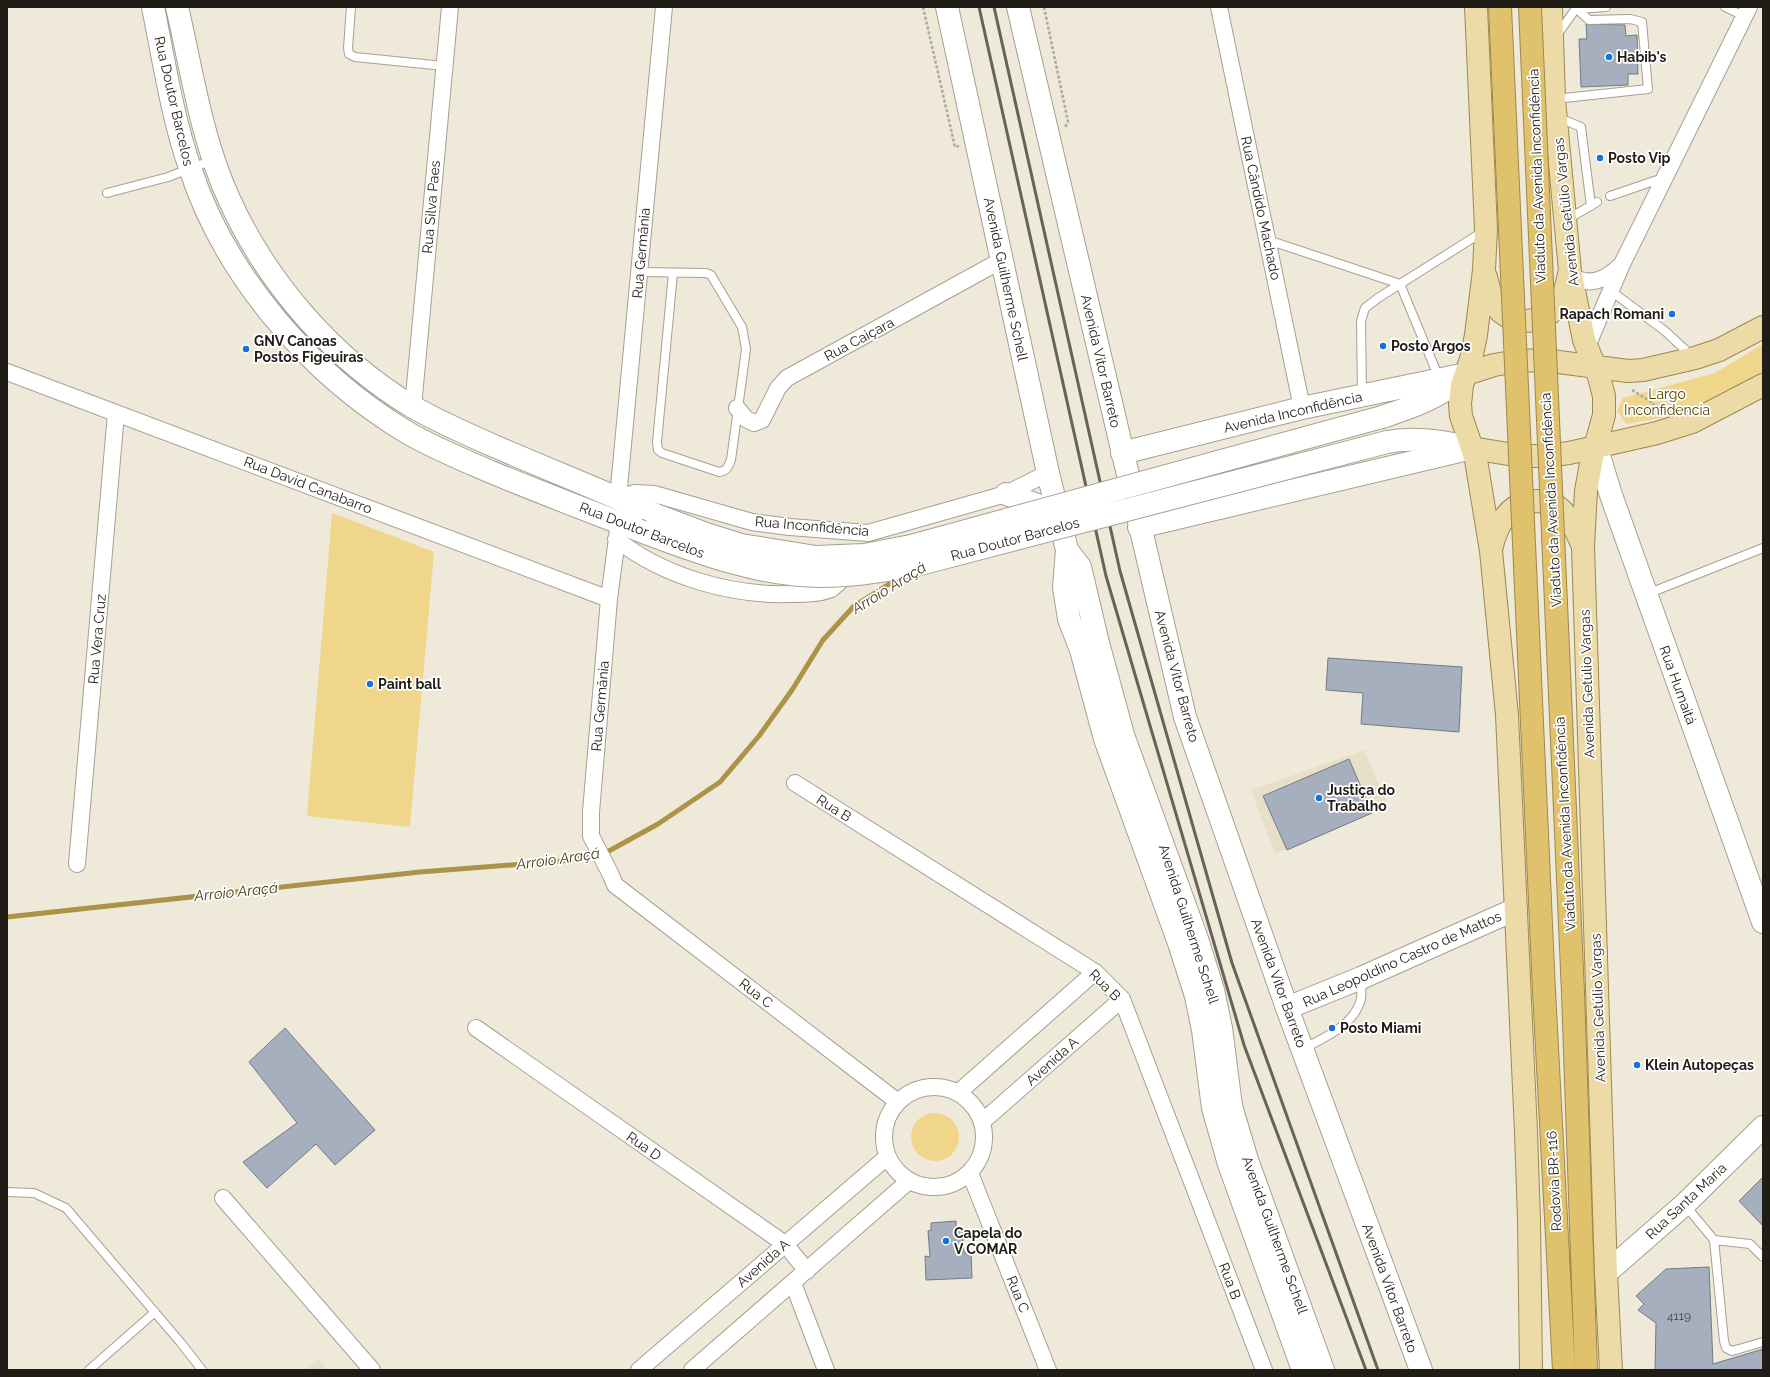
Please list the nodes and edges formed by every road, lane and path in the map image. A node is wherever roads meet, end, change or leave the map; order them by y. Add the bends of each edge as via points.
1 (153, 7) edge
2 (177, 7) edge
3 (351, 7) edge
4 (450, 7) edge
5 (664, 7) edge
6 (924, 7) edge
7 (946, 7) edge
8 (1018, 7) edge
9 (1044, 7) edge
10 (1219, 7) edge
11 (1476, 7) edge
12 (1500, 7) edge
13 (1530, 7) edge
14 (1551, 7) edge
15 (1606, 7) edge
16 (1725, 7) edge
17 (1577, 8) edge
18 (1747, 12) edge
19 (1552, 42) junction
20 (444, 66) junction
21 (1555, 108) junction
22 (955, 147) dead end
23 (1051, 150) junction
24 (214, 159) junction
25 (190, 170) junction
26 (1665, 178) junction
27 (108, 193) dead end
28 (1610, 196) dead end
29 (1566, 221) junction
30 (1486, 229) junction
31 (1268, 240) junction
32 (1002, 260) junction
33 (1622, 264) junction
34 (1484, 270) junction
35 (640, 272) junction
36 (673, 273) junction
37 (1571, 274) junction
38 (1400, 284) junction
39 (1611, 291) junction
40 (1763, 327) edge
41 (1590, 358) junction
42 (1695, 358) junction
43 (1628, 371) junction
44 (7, 372) edge
45 (1466, 374) junction
46 (1439, 380) junction
47 (1763, 386) edge
48 (1362, 396) junction
49 (413, 407) junction
50 (737, 408) junction
51 (1302, 408) junction
52 (116, 413) junction
53 (1382, 417) joint
54 (1657, 433) junction
55 (1596, 446) junction
56 (1472, 448) junction
57 (1122, 453) junction
58 (1048, 473) junction
59 (1006, 494) junction
60 (618, 498) junction
61 (1057, 512) junction
62 (1139, 527) junction
63 (624, 530) junction
64 (868, 533) junction
65 (1583, 546) junction
66 (1763, 548) edge
67 (1491, 551) junction
68 (1646, 594) junction
69 (609, 600) junction
70 (1089, 646) junction
71 (795, 783) dead end
72 (77, 864) dead end
73 (613, 879) joint
74 (1516, 909) junction
75 (1763, 922) edge
76 (1095, 972) junction
77 (1361, 978) junction
78 (1544, 991) joint
79 (1573, 993) joint
80 (1122, 999) junction
81 (1287, 1008) junction
82 (476, 1028) dead end
83 (1302, 1050) junction
84 (959, 1092) junction
85 (898, 1102) junction
86 (982, 1122) junction
87 (1763, 1127) edge
88 (887, 1157) junction
89 (970, 1173) junction
90 (909, 1181) junction
91 (7, 1192) edge
92 (223, 1198) dead end
93 (1684, 1204) junction
94 (1714, 1240) junction
95 (785, 1244) junction
96 (1763, 1257) edge
97 (807, 1271) junction
98 (1606, 1273) junction
99 (792, 1283) junction
100 (155, 1312) junction
101 (1763, 1342) edge
102 (89, 1370) edge
103 (202, 1370) edge
104 (372, 1370) edge
105 (639, 1370) edge
106 (692, 1370) edge
107 (826, 1370) edge
108 (1048, 1370) edge
109 (1264, 1370) edge
110 (1303, 1370) edge
111 (1323, 1370) edge
112 (1421, 1370) edge
113 (1531, 1370) edge
114 (1564, 1370) edge
115 (1586, 1370) edge
116 (1611, 1370) edge

1 - 25 main road, Rua Doutor Barcelos via 180,135
2 - 24 main road, Rua Doutor Barcelos via 197,100
3 - 20 lane via 349,54 355,57
4 - 20 street, Rua Silva Paes
5 - 35 street, Rua Germânia
6 - 22 path
7 - 32 main road, Avenida Guilherme Schell
8 - 23 main road, Avenida Vitor Barreto
9 - 23 path via 1068,122
10 - 31 street, Rua Cândido Machado
11 - 30 main road
12 - 78 highway, Viaduto da Avenida Inconfidência, bridge
13 - 79 highway, Viaduto da Avenida Inconfidência, bridge
14 - 19 main road, Avenida Getúlio Vargas
15 - 17 lane
16 - 18 lane
17 - 19 lane
17 - 21 lane via 1589,20 1630,18 1642,22 1648,89
18 - 26 street
19 - 21 main road, Avenida Getúlio Vargas
20 - 49 street, Rua Silva Paes
21 - 29 main road, Avenida Getúlio Vargas
21 - 29 lane via 1581,128 1594,204
23 - 57 main road, Avenida Vitor Barreto
24 - 25 lane
24 - 49 main road, Rua Doutor Barcelos via 228,198 246,234 292,302 322,335 356,365
25 - 27 lane
25 - 63 main road, Rua Doutor Barcelos via 206,209 249,284 277,322 309,356 348,391 408,433 458,458
26 - 28 lane
26 - 33 street
29 - 37 main road, Avenida Getúlio Vargas
30 - 34 main road
30 - 38 lane
31 - 38 lane
31 - 51 street, Rua Cândido Machado
32 - 50 street, Rua Caiçara via 787,378 778,388 762,420 754,423 746,419
32 - 58 main road, Avenida Guilherme Schell
33 - 37 street via 1608,277 1594,282 1584,282
33 - 39 street
34 - 37 main road via 1491,296 1501,311 1514,319 1531,321 1547,316 1559,304
34 - 45 main road via 1474,348
35 - 36 lane
35 - 60 street, Rua Germânia
36 - 50 lane via 711,275 742,327 746,349
36 - 50 lane via 658,450 723,472 731,460
37 - 41 main road, Avenida Getúlio Vargas
38 - 46 lane
38 - 48 lane via 1366,308 1361,321
39 - 41 street
39 - 42 lane via 1665,331
40 - 42 main road, Avenida Inconfidência via 1719,350
41 - 43 main road, Avenida Inconfidência
41 - 45 main road, Avenida Inconfidência via 1494,364
41 - 55 main road, Avenida Getúlio Vargas via 1602,386 1605,406
42 - 43 main road, Avenida Inconfidência
43 - 54 path via 1629,388 1653,403
44 - 52 street, Rua David Canabarro
45 - 46 main road, Avenida Inconfidência
45 - 53 main road, Avenida Inconfidência via 1428,400
45 - 56 main road via 1460,395 1461,416
46 - 48 main road, Avenida Inconfidência
47 - 54 main road via 1692,422
48 - 51 main road, Avenida Inconfidência
49 - 60 main road, Rua Doutor Barcelos via 464,433
51 - 57 main road, Avenida Inconfidência
52 - 69 street, Rua David Canabarro
52 - 72 street, Rua Vera Cruz
53 - 60 main road, Rua Doutor Barcelos, bridge via 911,546 864,555 816,557 741,545 656,515
54 - 55 main road
55 - 56 main road via 1544,456 1520,456
55 - 65 main road, Avenida Getúlio Vargas via 1586,490
55 - 68 main road, Rua Humaitá
56 - 62 main road
56 - 63 main road, Rua Doutor Barcelos, bridge via 1420,440 1387,442 916,565 866,574 821,576 781,572 737,564
56 - 67 main road
57 - 62 main road, Avenida Vitor Barreto
58 - 59 street, Rua Inconfidência
58 - 61 main road, Avenida Guilherme Schell
59 - 61 main road
59 - 64 street, Rua Inconfidência
60 - 64 street, Rua Inconfidência via 635,494 654,494 752,522
61 - 70 main road, Avenida Guilherme Schell via 1067,550 1064,571 1069,620
62 - 81 main road, Avenida Vitor Barreto via 1185,717
63 - 64 street via 644,559 670,571 745,593 779,595 813,594 832,588 849,572 863,548
63 - 69 street, Rua Germânia
65 - 67 main road via 1573,526 1559,508 1545,502 1528,502 1518,505 1503,517 1494,535
65 - 98 main road, Avenida Getúlio Vargas
66 - 68 lane
67 - 74 main road via 1507,715
68 - 75 main road, Rua Humaitá
69 - 73 street, Rua Germânia via 591,836
70 - 110 main road, Avenida Guilherme Schell via 1105,739 1177,936 1196,996 1213,1108 1228,1164
70 - 111 main road, Avenida Guilherme Schell via 1196,936 1213,990 1221,1028 1231,1106 1247,1160
71 - 76 street, Rua B
73 - 85 street, Rua C
74 - 77 main road, Rua Leopoldino Castro de Mattos
74 - 113 main road via 1529,1220
76 - 80 street, Rua B
76 - 84 street
77 - 81 main road, Rua Leopoldino Castro de Mattos
77 - 83 lane via 1361,998 1355,1014 1340,1028
78 - 114 highway, Rodovia BR-116
79 - 115 highway, Rodovia BR-116
80 - 86 street, Avenida A
80 - 109 street, Rua B
81 - 83 main road, Avenida Vitor Barreto
82 - 95 street, Rua D
83 - 112 main road, Avenida Vitor Barreto
84 - 85 street via 936,1087 922,1088
84 - 86 street via 975,1108
85 - 88 street via 889,1114 884,1128 883,1142
86 - 89 street via 985,1136 983,1149
87 - 93 main road, Rua Santa Maria
88 - 90 street via 896,1171
88 - 95 street, Avenida A
89 - 90 street via 957,1183 941,1188 924,1187
89 - 108 street, Rua C
90 - 97 street
91 - 100 lane via 34,1193 66,1208
92 - 104 street
93 - 94 lane
93 - 98 main road, Rua Santa Maria
94 - 96 lane via 1750,1244
94 - 101 lane via 1726,1348 1732,1351
95 - 97 street, Rua D
95 - 105 street, Avenida A
97 - 99 street
98 - 116 main road, Avenida Getúlio Vargas
99 - 106 street
99 - 107 street
100 - 102 lane
100 - 103 lane

